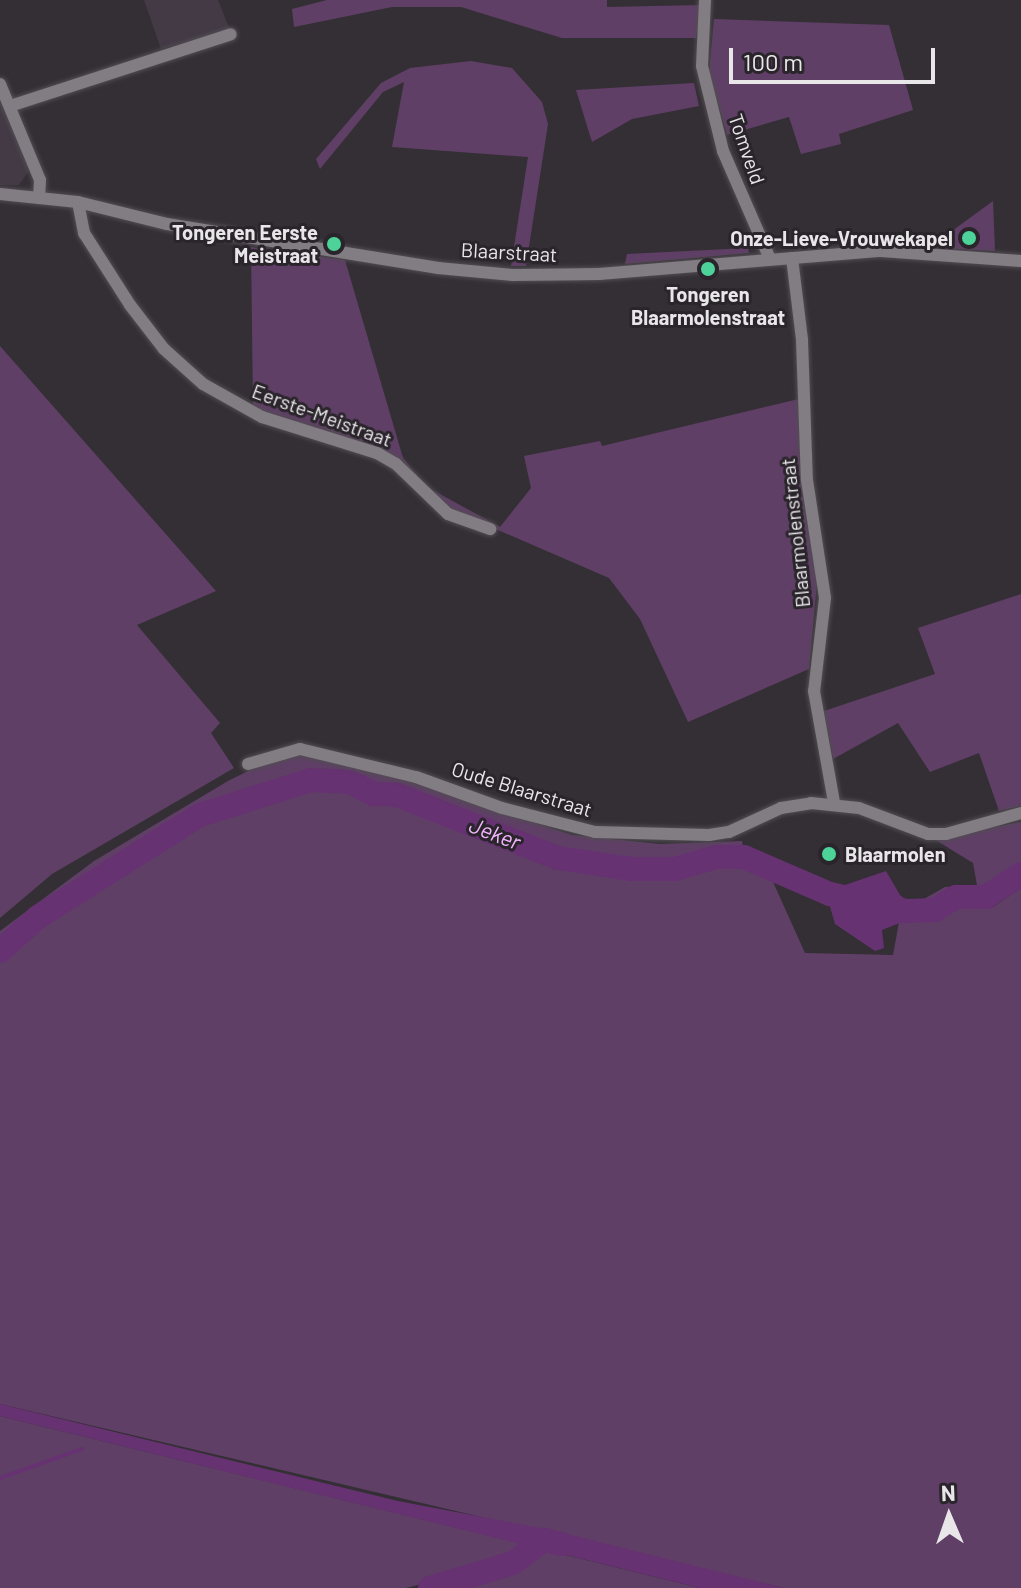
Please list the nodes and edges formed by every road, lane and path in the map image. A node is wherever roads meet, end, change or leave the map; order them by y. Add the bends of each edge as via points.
1 (705, 0) edge
2 (231, 34) dead end
3 (0, 84) edge
4 (10, 106) junction
5 (0, 194) edge
6 (39, 198) junction
7 (78, 202) junction
8 (792, 258) junction
9 (770, 259) junction
10 (1021, 261) edge
11 (490, 529) dead end
12 (248, 764) dead end
13 (834, 802) junction
14 (1021, 813) edge

1 - 9 street, Tomveld via 702,66 723,151
2 - 4 street
3 - 4 street
4 - 6 street via 40,180
5 - 6 street, Blaarstraat
6 - 7 street, Blaarstraat
7 - 9 street, Blaarstraat via 167,224 513,275 599,274
7 - 11 street, Eerste-Meistraat via 84,233 130,305 164,349 203,384 262,417 377,453 396,464 448,514
8 - 9 street, Blaarstraat
8 - 10 street, Blaarstraat via 911,251
8 - 13 street, Blaarmolenstraat via 802,340 807,480 825,598 814,691
12 - 13 street, Oude Blaarstraat via 276,753 313,751 595,832 709,835 729,832 781,808
13 - 14 street via 928,834

